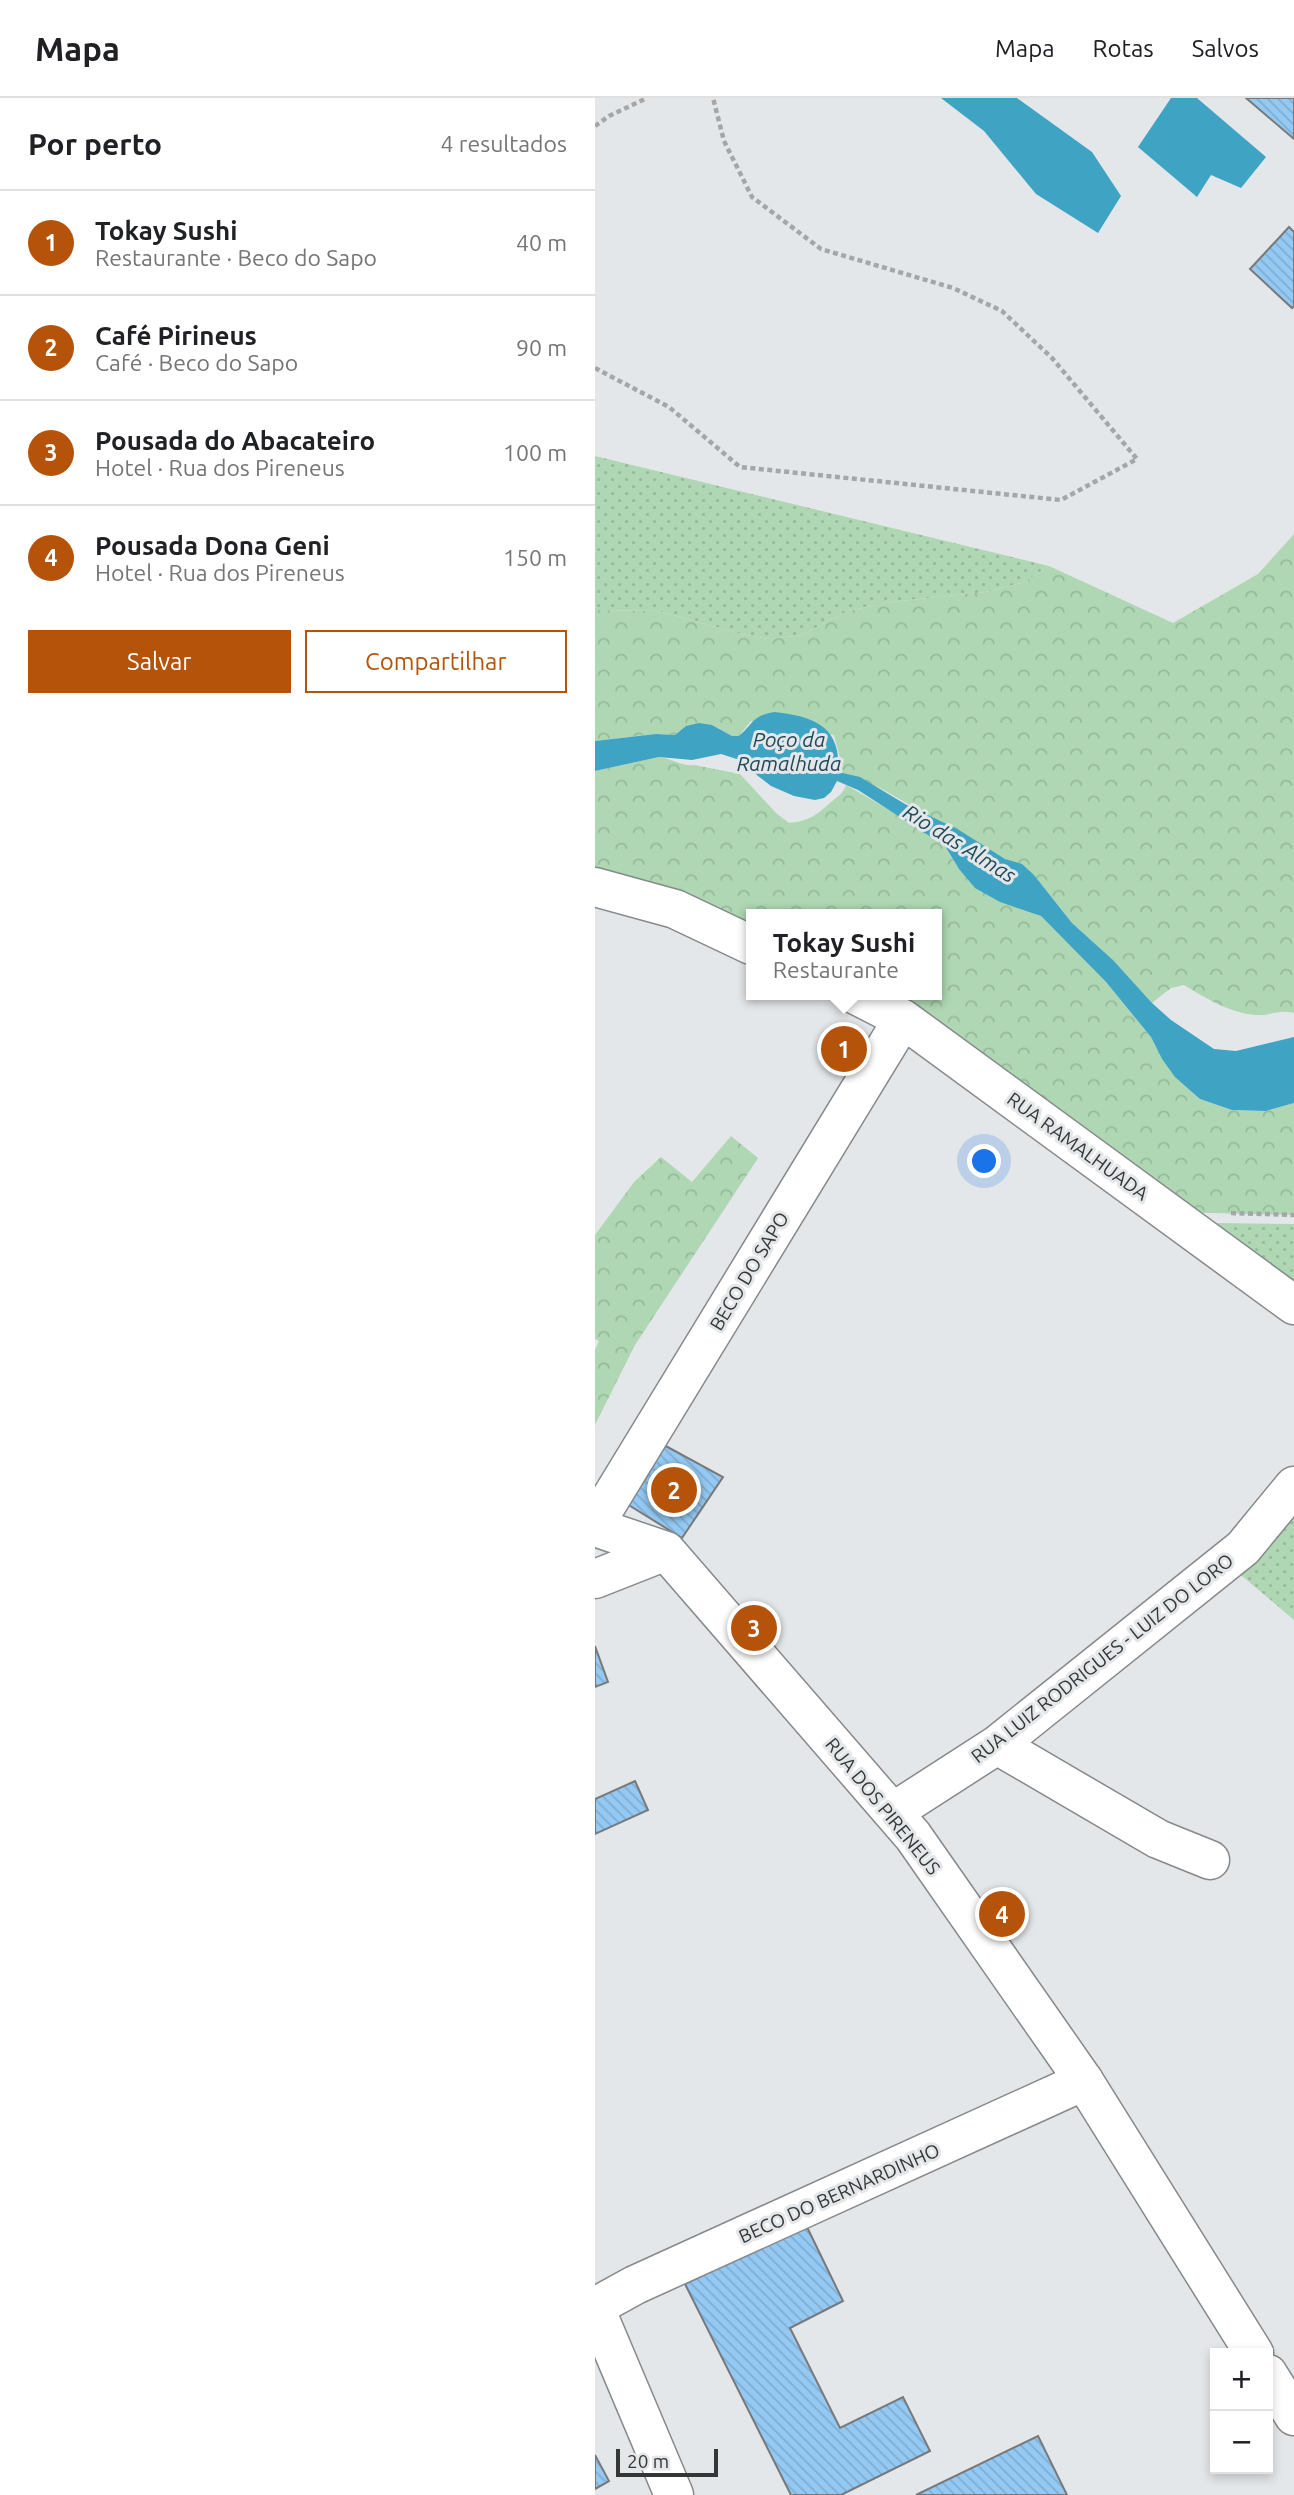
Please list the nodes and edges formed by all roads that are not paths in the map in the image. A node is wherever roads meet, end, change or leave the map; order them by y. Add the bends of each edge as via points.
1 (595, 887) edge
2 (746, 943) edge
3 (866, 1000) edge
4 (904, 1018) junction
5 (1294, 1305) edge
6 (1294, 1486) edge
7 (595, 1525) edge
8 (666, 1551) junction
9 (595, 1579) edge
10 (997, 1745) junction
11 (893, 1812) junction
12 (1210, 1860) dead end
13 (1084, 2081) junction
14 (595, 2308) edge
15 (1251, 2348) edge
16 (1273, 2382) edge
17 (1294, 2416) edge
18 (674, 2495) edge

1 - 2 street via 675,909
3 - 4 street, RUA RAMALHUADA
4 - 5 street, RUA RAMALHUADA
4 - 7 street, BECO DO SAPO
6 - 10 street, RUA LUIZ RODRIGUES - LUIZ DO LORO via 1243,1548
7 - 8 street
8 - 9 street
8 - 11 street, RUA DOS PIRENEUS
10 - 11 street, RUA LUIZ RODRIGUES - LUIZ DO LORO
10 - 12 street via 1158,1839
11 - 13 street, RUA DOS PIRENEUS
13 - 14 street, BECO DO BERNARDINHO via 635,2285
13 - 15 street, RUA DOS PIRENEUS
14 - 18 street
16 - 17 street

